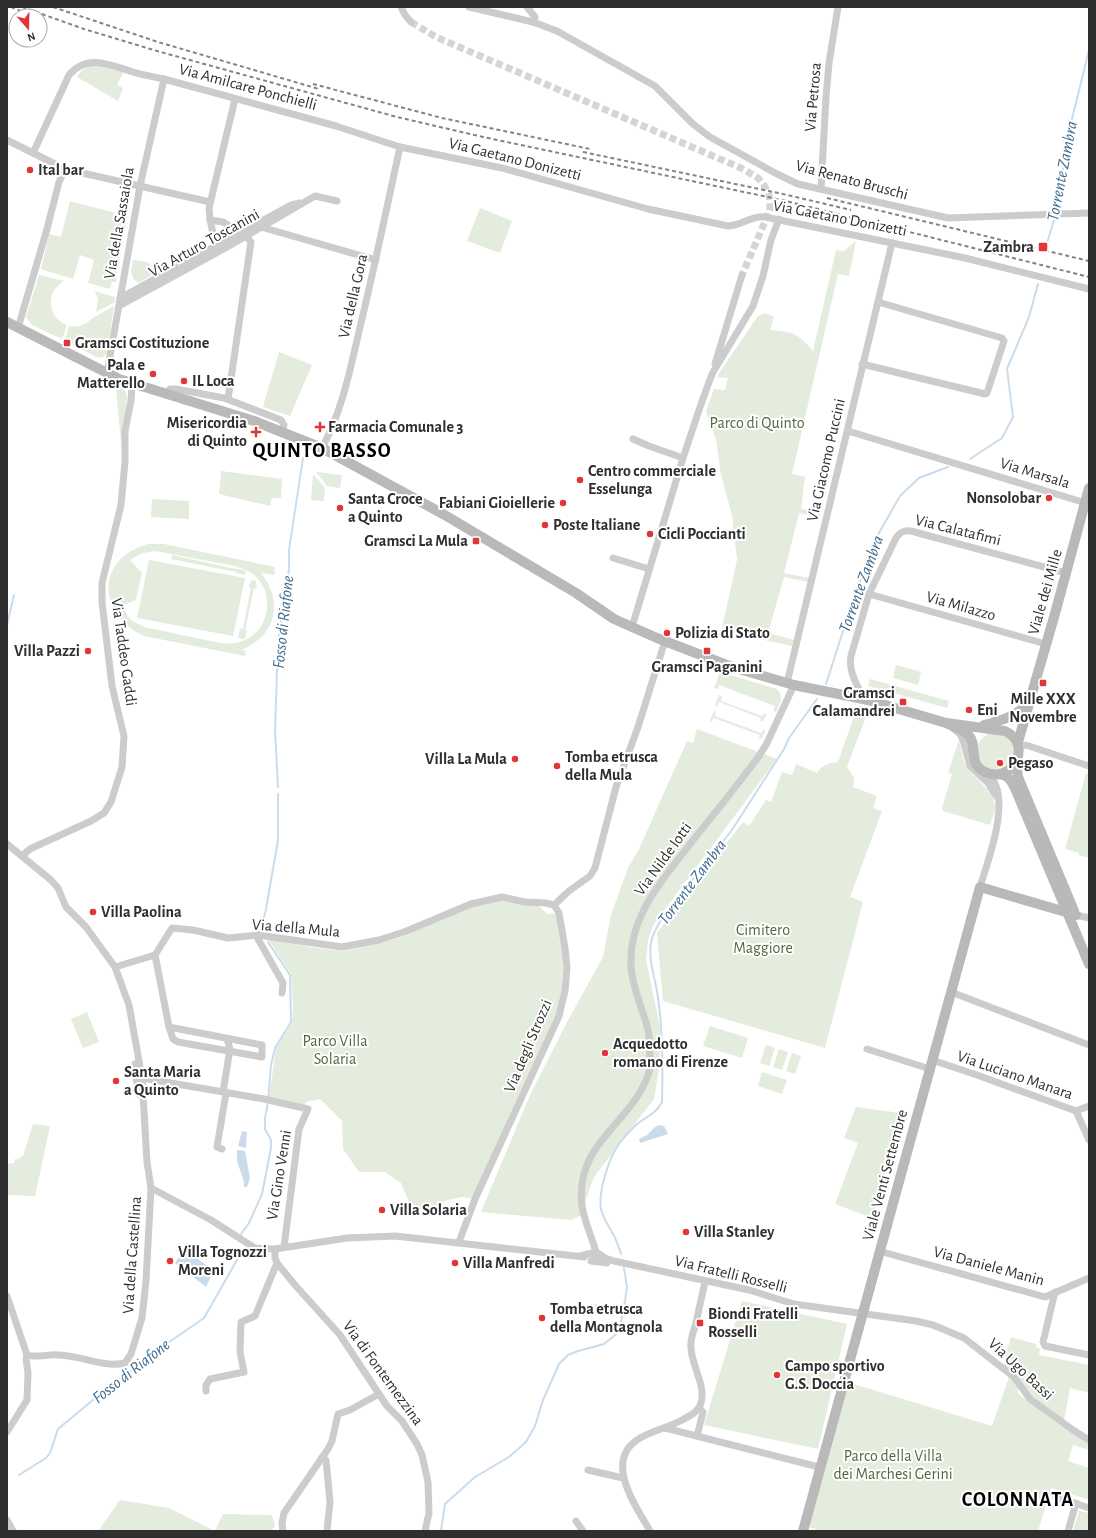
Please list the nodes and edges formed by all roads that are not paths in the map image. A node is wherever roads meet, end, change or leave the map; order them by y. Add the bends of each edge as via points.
1 (401, 7) edge
2 (469, 7) edge
3 (527, 7) edge
4 (838, 7) edge
5 (411, 22) tunnel mouth
6 (533, 22) junction
7 (164, 79) junction
8 (235, 99) junction
9 (7, 140) edge
10 (400, 147) junction
11 (33, 153) junction
12 (65, 169) junction
13 (140, 186) junction
14 (821, 189) junction
15 (337, 201) dead end
16 (210, 202) junction
17 (302, 203) junction
18 (1089, 213) edge
19 (779, 219) junction
20 (210, 220) junction
21 (261, 227) junction
22 (246, 236) junction
23 (892, 243) junction
24 (216, 246) junction
25 (376, 260) junction
26 (742, 275) tunnel mouth
27 (1089, 289) edge
28 (120, 298) junction
29 (878, 302) junction
30 (119, 306) junction
31 (7, 322) edge
32 (18, 328) junction
33 (862, 364) junction
34 (107, 374) junction
35 (712, 374) junction
36 (137, 385) junction
37 (165, 394) junction
38 (228, 399) junction
39 (848, 431) junction
40 (282, 432) junction
41 (633, 439) dead end
42 (322, 448) junction
43 (683, 458) junction
44 (1089, 488) edge
45 (1087, 504) edge
46 (613, 558) dead end
47 (649, 569) junction
48 (1066, 573) junction
49 (869, 594) junction
50 (632, 627) junction
51 (665, 641) junction
52 (1046, 644) junction
53 (791, 684) junction
54 (864, 699) junction
55 (1028, 704) junction
56 (946, 723) junction
57 (974, 727) junction
58 (995, 729) junction
59 (1018, 744) junction
60 (973, 748) junction
61 (1016, 761) junction
62 (1089, 766) edge
63 (987, 773) junction
64 (999, 774) junction
65 (999, 801) junction
66 (7, 844) edge
67 (22, 856) junction
68 (980, 887) junction
69 (554, 905) junction
70 (1072, 914) junction
71 (1089, 918) edge
72 (258, 935) junction
73 (1089, 946) edge
74 (155, 955) junction
75 (1089, 964) edge
76 (115, 967) junction
77 (951, 992) junction
78 (282, 993) dead end
79 (169, 1026) junction
80 (134, 1032) junction
81 (227, 1039) junction
82 (1089, 1045) edge
83 (867, 1049) dead end
84 (229, 1052) junction
85 (931, 1065) junction
86 (142, 1078) junction
87 (225, 1093) junction
88 (1089, 1106) edge
89 (1076, 1111) junction
90 (144, 1121) junction
91 (1089, 1140) edge
92 (218, 1147) dead end
93 (151, 1188) junction
94 (458, 1242) junction
95 (284, 1247) junction
96 (275, 1249) junction
97 (879, 1251) junction
98 (596, 1252) junction
99 (277, 1262) junction
100 (1089, 1278) edge
101 (705, 1282) junction
102 (1055, 1292) junction
103 (7, 1296) edge
104 (861, 1314) junction
105 (27, 1355) junction
106 (1089, 1355) edge
107 (206, 1391) dead end
108 (379, 1394) junction
109 (699, 1408) junction
110 (664, 1428) junction
111 (7, 1432) edge
112 (697, 1436) junction
113 (1089, 1440) edge
114 (322, 1457) junction
115 (819, 1467) junction
116 (588, 1470) dead end
117 (623, 1478) junction
118 (1056, 1497) dead end
119 (1076, 1503) junction
120 (1089, 1508) edge
121 (7, 1520) edge
122 (576, 1520) dead end
123 (13, 1531) edge
124 (282, 1531) edge
125 (327, 1531) edge
126 (425, 1531) edge
127 (583, 1531) edge
128 (650, 1531) edge
129 (803, 1531) edge
130 (1068, 1531) edge

1 - 5 street
2 - 6 street, Via Renato Bruschi
3 - 6 street via 535,17
4 - 14 street, Via Petrosa via 827,92
6 - 14 street, Via Renato Bruschi via 557,31 655,86 693,124 710,137 798,184
7 - 8 street, Via Amilcare Ponchielli
7 - 11 street, Via Amilcare Ponchielli via 104,63 88,63 73,71
7 - 13 street, Via della Sassaiola
8 - 10 street, Via Amilcare Ponchielli via 336,126
8 - 16 street
9 - 11 street
10 - 19 street, Via Gaetano Donizetti via 502,168 664,213 728,226 759,216
10 - 25 street, Via della Gora
11 - 12 street
12 - 13 street
12 - 32 street via 59,182
13 - 16 street
13 - 28 street, Via della Sassaiola
14 - 18 street, Via Renato Bruschi via 948,218
15 - 17 street, Via Arturo Toscanini via 315,196
16 - 20 street
17 - 21 street, Via Arturo Toscanini
17 - 22 street, Via Arturo Toscanini via 291,205
19 - 23 street, Via Gaetano Donizetti
19 - 35 street via 753,306
20 - 22 street, Via Arturo Toscanini via 221,221
20 - 24 street, Via Arturo Toscanini
21 - 22 street, Via Arturo Toscanini
21 - 25 street
22 - 24 street, Via Arturo Toscanini
22 - 30 street, Via Arturo Toscanini
22 - 38 street via 252,244
23 - 27 street, Via Gaetano Donizetti
23 - 29 street, Via Giacomo Puccini
24 - 28 street, Via Arturo Toscanini
25 - 42 street, Via della Gora via 345,389
26 - 35 street
28 - 30 street, Via della Sassaiola
29 - 33 street, Via Giacomo Puccini
29 - 33 street via 1004,339 986,394
30 - 34 street, Via della Sassaiola
31 - 32 main road
32 - 34 main road
33 - 39 street, Via Giacomo Puccini
34 - 36 main road
35 - 43 street
36 - 37 main road
36 - 67 street, Via Taddeo Gaddi via 125,431 126,457 121,505 102,583 112,686 124,736 122,767 111,802 104,813 30,849
37 - 38 street via 176,389
37 - 40 main road via 248,418
38 - 40 street via 281,420 284,425
39 - 45 street, Via Marsala
39 - 53 street, Via Giacomo Puccini
40 - 42 main road
41 - 43 street
42 - 50 main road via 443,514 576,593 611,617
43 - 47 street
44 - 45 main road, Viale dei Mille
45 - 48 main road, Viale dei Mille
46 - 47 street
47 - 50 street
48 - 49 street, Via Calatafimi via 907,531 900,533 896,538
48 - 52 main road, Viale dei Mille
49 - 52 street, Via Milazzo
49 - 54 street, Via Calatafimi via 850,660 852,675
50 - 51 main road
51 - 53 main road via 727,665
51 - 69 street via 616,787 596,868 590,876
52 - 55 main road, Viale dei Mille
53 - 54 main road
53 - 98 street, Via Nilde Iotti via 766,745 654,891 636,927 631,966 648,1030 650,1071 637,1097 599,1143 586,1167 582,1195 584,1215
54 - 56 main road
55 - 57 main road via 1009,718
55 - 58 main road via 1018,720 1006,728
55 - 59 main road
56 - 57 main road
56 - 60 main road via 967,734 972,740
56 - 65 street via 960,734 970,766 988,783
57 - 58 main road
58 - 59 main road via 1013,736
58 - 60 main road via 978,737
59 - 61 main road via 1019,755
59 - 62 street
60 - 63 main road via 976,764
61 - 64 main road via 1008,771
61 - 70 main road via 1018,777
63 - 64 main road
63 - 65 street, Viale Venti Settembre via 993,779
64 - 70 main road via 1009,778 1017,793
65 - 68 street, Viale Venti Settembre via 1000,810
66 - 67 street
67 - 76 street via 58,888 66,907 86,927
68 - 70 main road
68 - 77 main road, Viale Venti Settembre
69 - 72 street, Via della Mula via 502,897 471,904 379,940 342,947
69 - 94 street, Via degli Strozzi via 559,913 567,967 559,1016
70 - 71 street
70 - 73 main road
70 - 75 main road
72 - 74 street, Via della Mula via 228,938 172,928
72 - 78 street via 283,983
74 - 76 street
74 - 79 street
76 - 80 street via 129,1005
77 - 82 street
77 - 85 main road, Viale Venti Settembre
79 - 81 street
79 - 84 street via 174,1039 178,1042
80 - 86 street
80 - 90 street via 131,1037 140,1117 141,1121
81 - 84 street
81 - 84 street via 262,1045 262,1057
83 - 85 street, Via Luciano Manara
84 - 87 street
85 - 89 street, Via Luciano Manara via 977,1075
85 - 97 main road, Viale Venti Settembre
86 - 87 street, Via Gino Venni
86 - 90 street
87 - 92 street
87 - 95 street, Via Gino Venni via 308,1108 299,1129
88 - 89 street, Via Luciano Manara
89 - 91 street
90 - 93 street, Via della Castellina
93 - 96 street via 211,1220 255,1248
93 - 105 street, Via della Castellina via 142,1318 125,1363 101,1363 59,1354
94 - 95 street via 395,1236 347,1238
94 - 98 street via 580,1256
95 - 96 street
96 - 99 street, Via di Fontemezzina
97 - 102 street, Via Daniele Manin via 1045,1297
97 - 104 main road, Viale Venti Settembre
98 - 101 street, Via Fratelli Rosselli via 608,1259
99 - 107 street via 255,1316 241,1322 240,1352 244,1373 210,1379
99 - 108 street, Via di Fontemezzina via 340,1335
100 - 102 street, Via Daniele Manin
101 - 104 street, Via Fratelli Rosselli via 749,1290 794,1304
101 - 109 street via 691,1341 691,1353 702,1391
102 - 106 street via 1043,1342 1045,1346
103 - 105 street
104 - 113 street, Via Ugo Bassi via 934,1324 964,1338 1014,1377 1030,1399
104 - 115 main road, Viale Venti Settembre
105 - 111 street via 26,1400
108 - 114 street via 338,1414 332,1441
108 - 126 street, Via di Fontemezzina via 402,1422 422,1455 428,1482 429,1513
109 - 110 street via 689,1417
109 - 112 street via 702,1412
110 - 112 street
110 - 117 street via 638,1439 629,1447 623,1462
112 - 115 street
114 - 124 street via 284,1513
114 - 125 street via 326,1460 330,1502
115 - 129 main road, Viale Venti Settembre
116 - 117 street
117 - 128 street via 627,1491
118 - 119 street
119 - 120 street
119 - 130 street
121 - 123 street
122 - 127 street

